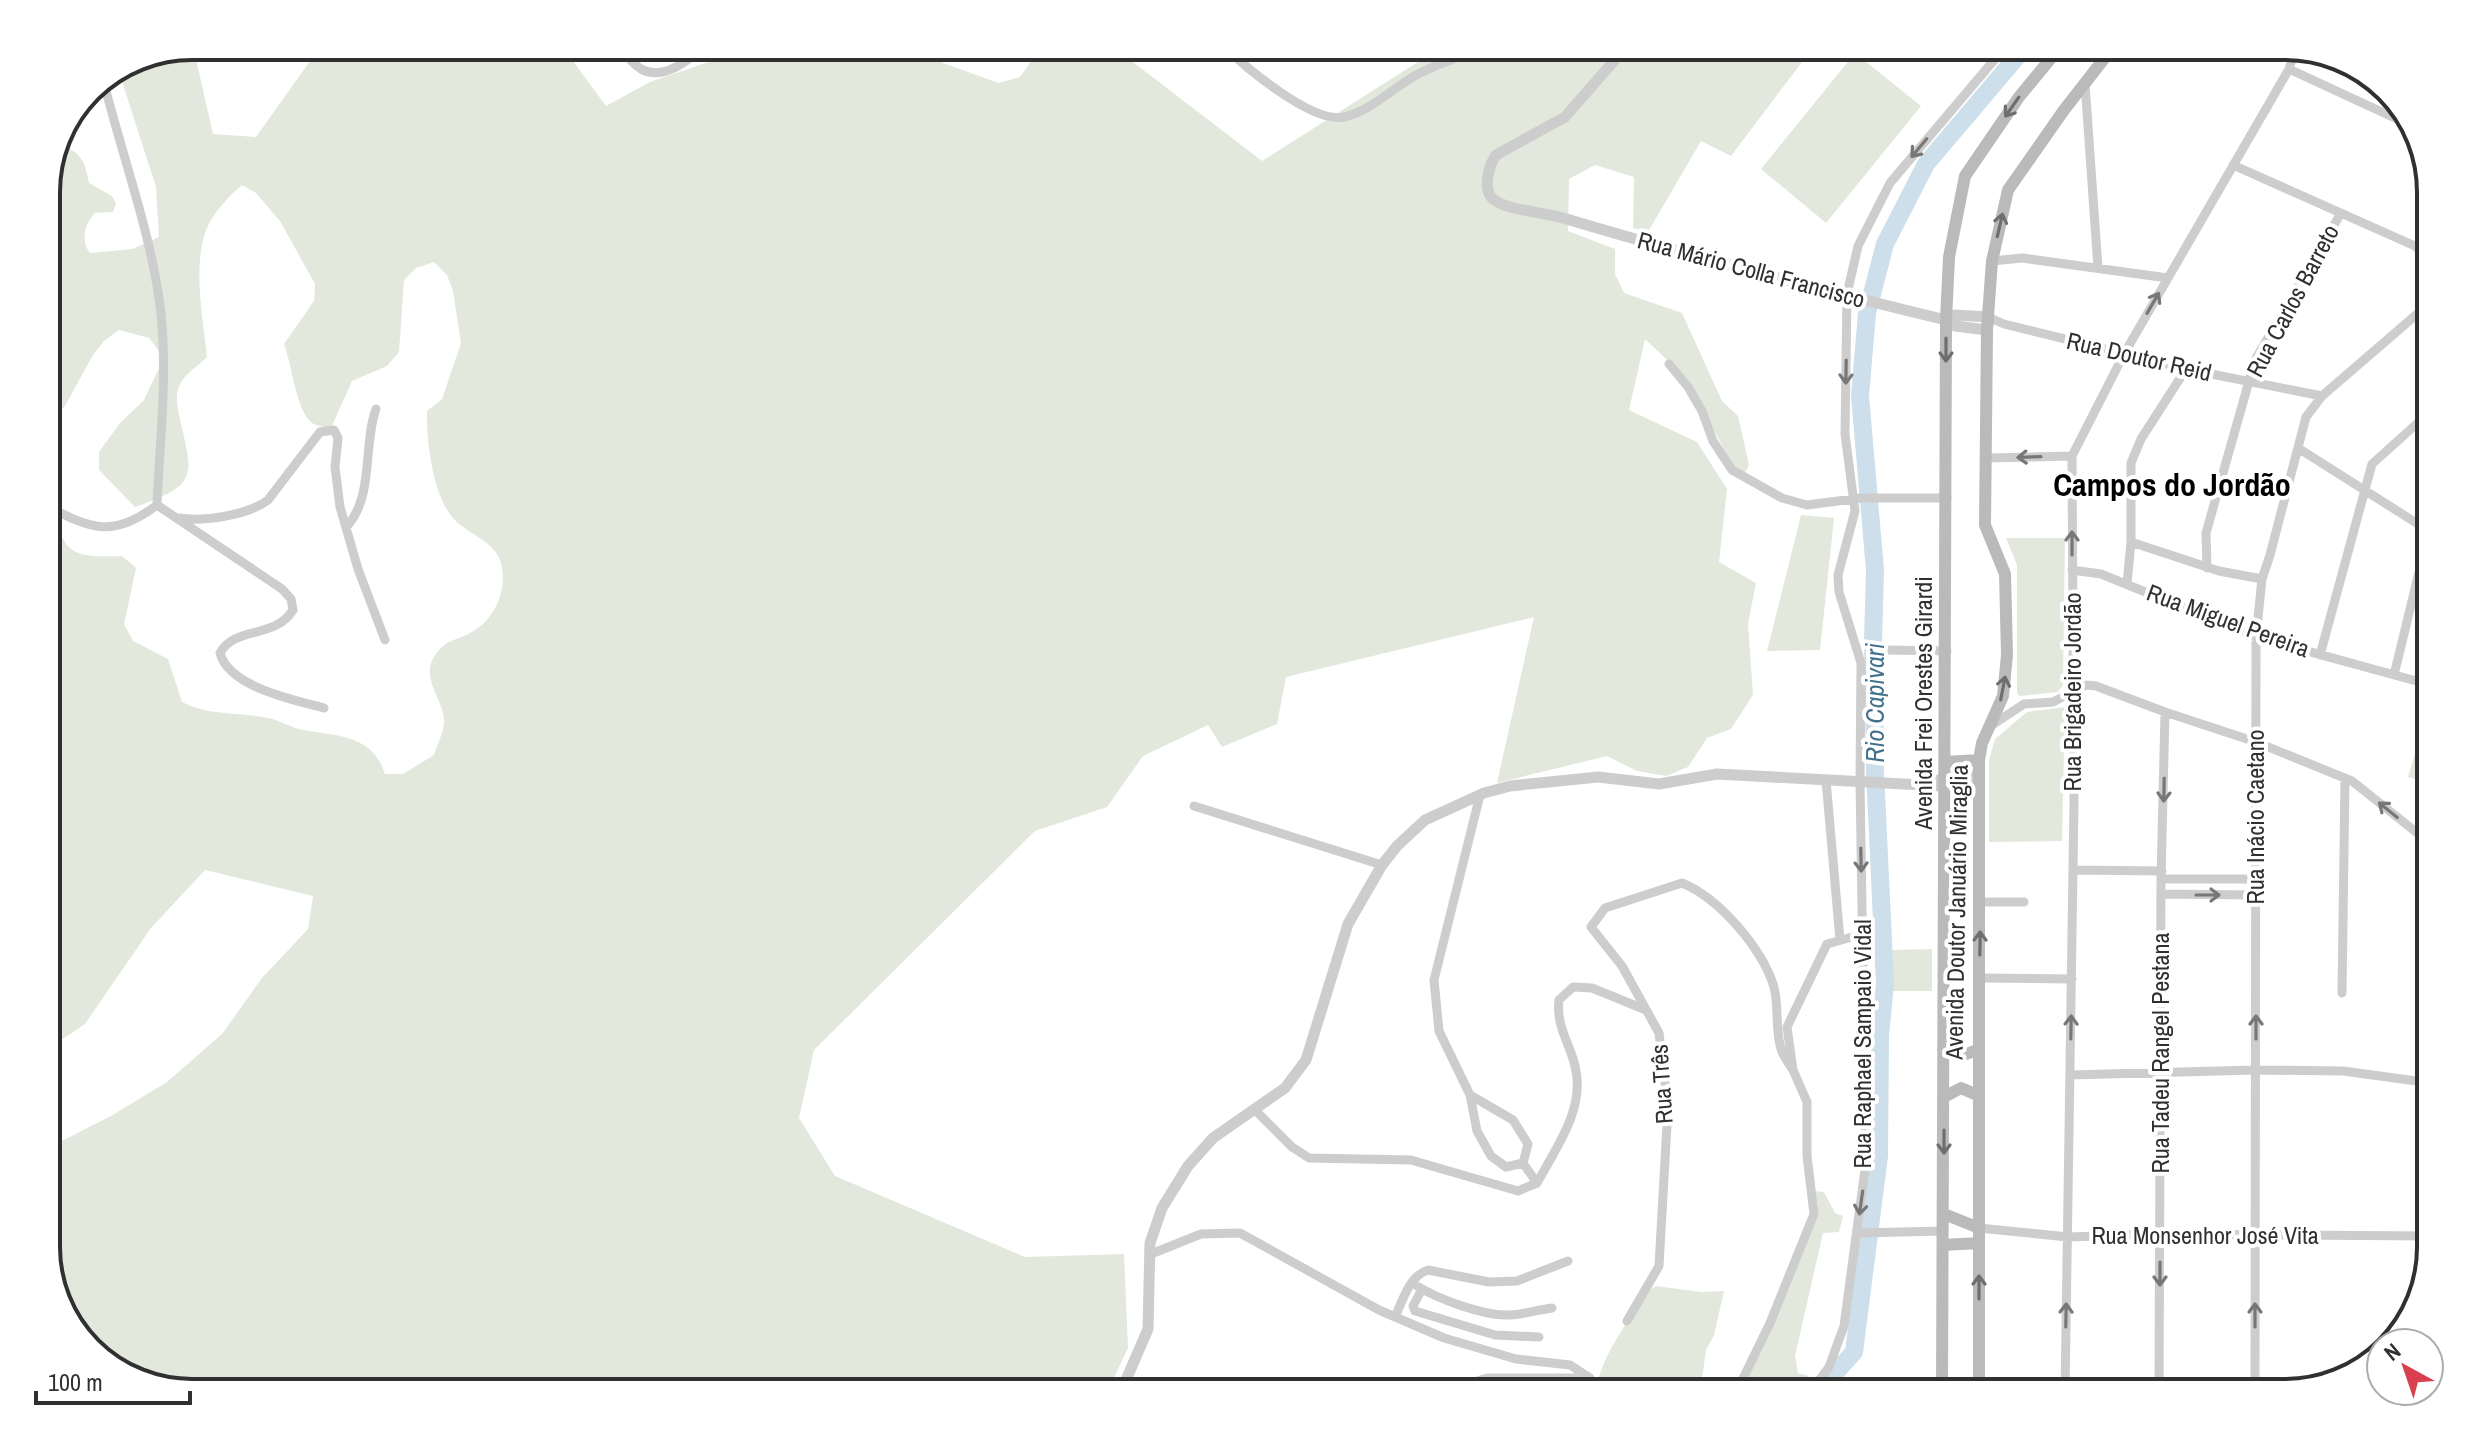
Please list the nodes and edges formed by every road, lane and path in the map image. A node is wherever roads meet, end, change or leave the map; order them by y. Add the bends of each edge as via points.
1 (632, 60) edge
2 (689, 60) edge
3 (1239, 60) edge
4 (1447, 60) edge
5 (1615, 60) edge
6 (1994, 60) edge
7 (2049, 60) edge
8 (2103, 60) edge
9 (2292, 60) edge
10 (2289, 69) junction
11 (2085, 83) junction
12 (107, 93) edge
13 (2394, 118) edge
14 (2233, 165) junction
15 (2341, 213) junction
16 (2417, 248) edge
17 (1992, 261) junction
18 (2098, 268) junction
19 (2168, 278) junction
20 (1847, 294) junction
21 (2417, 314) edge
22 (1946, 320) junction
23 (1987, 323) junction
24 (2124, 354) junction
25 (1669, 364) dead end
26 (2186, 369) junction
27 (2248, 382) junction
28 (2322, 396) junction
29 (376, 409) dead end
30 (2417, 424) edge
31 (2298, 448) junction
32 (2072, 456) junction
33 (1986, 458) junction
34 (2365, 488) junction
35 (1858, 498) junction
36 (1947, 498) junction
37 (157, 505) junction
38 (60, 512) edge
39 (173, 516) junction
40 (2417, 523) edge
41 (347, 526) junction
42 (2131, 542) junction
43 (2207, 568) junction
44 (2072, 570) junction
45 (2262, 579) junction
46 (2417, 580) edge
47 (2127, 584) junction
48 (2256, 637) junction
49 (385, 640) dead end
50 (1886, 650) dead end
51 (1947, 651) junction
52 (2320, 655) junction
53 (2394, 675) junction
54 (2417, 681) edge
55 (2073, 693) junction
56 (324, 708) dead end
57 (2165, 712) junction
58 (1988, 728) junction
59 (2256, 742) junction
60 (1979, 760) junction
61 (1945, 762) junction
62 (2345, 778) junction
63 (1826, 780) junction
64 (1864, 782) junction
65 (1978, 782) junction
66 (1941, 783) junction
67 (1480, 795) junction
68 (1194, 806) dead end
69 (2417, 832) edge
70 (1382, 865) junction
71 (2073, 870) junction
72 (2162, 875) junction
73 (2255, 879) junction
74 (2161, 894) junction
75 (2256, 895) junction
76 (1980, 902) junction
77 (2024, 902) dead end
78 (1863, 934) junction
79 (1840, 940) junction
80 (1979, 978) junction
81 (2072, 979) junction
82 (2342, 993) dead end
83 (1646, 1010) junction
84 (1943, 1049) junction
85 (1977, 1050) junction
86 (1793, 1070) junction
87 (2255, 1070) junction
88 (2161, 1071) junction
89 (2070, 1075) junction
90 (2417, 1081) edge
91 (1470, 1095) junction
92 (1977, 1095) junction
93 (1944, 1097) junction
94 (1254, 1109) junction
95 (1523, 1163) junction
96 (1537, 1183) junction
97 (1944, 1214) junction
98 (1979, 1228) junction
99 (1858, 1233) junction
100 (2160, 1234) junction
101 (2255, 1234) junction
102 (2417, 1236) edge
103 (2068, 1237) junction
104 (1944, 1238) junction
105 (1979, 1243) junction
106 (1151, 1254) junction
107 (1568, 1261) dead end
108 (1411, 1283) junction
109 (1422, 1289) junction
110 (1552, 1308) dead end
111 (1395, 1317) junction
112 (1627, 1321) dead end
113 (1539, 1337) dead end
114 (1590, 1378) joint
115 (1126, 1379) edge
116 (1484, 1379) edge
117 (1743, 1379) edge
118 (1820, 1379) edge
119 (1942, 1379) edge
120 (1979, 1379) edge
121 (2065, 1379) edge
122 (2159, 1379) edge
123 (2255, 1379) edge

1 - 2 street via 649,72
3 - 4 street via 1294,101 1329,118 1341,118
5 - 20 street, Rua Mário Colla Francisco via 1565,117 1496,155 1490,197
6 -> 20 street, Rua Raphael Sampaio Vidal via 1890,183 1858,246
7 -> 22 main road, Avenida Frei Orestes Girardi via 1965,176 1949,257
8 - 11 main road, Avenida Doutor Januário Miraglia
9 - 10 street, Rua Brigadeiro Jordão
10 - 13 street
10 - 14 street, Rua Brigadeiro Jordão
17 -> 11 main road, Avenida Doutor Januário Miraglia via 2008,190
11 - 18 street
12 - 37 street via 159,299
14 - 15 street
14 - 19 street, Rua Brigadeiro Jordão
15 - 16 street
15 - 27 street, Rua Carlos Barreto via 2255,360
17 - 18 street via 2022,258
17 - 23 main road, Avenida Doutor Januário Miraglia
18 - 19 street
24 -> 19 street, Rua Brigadeiro Jordão
20 - 22 street, Rua Mário Colla Francisco
20 -> 35 street, Rua Raphael Sampaio Vidal via 1845,434
21 - 28 street, Rua Inácio Caetano
22 - 23 street, Rua Mário Colla Francisco via 1955,326
22 -> 36 main road, Avenida Frei Orestes Girardi
23 - 24 street, Rua Doutor Reid
23 - 33 main road, Avenida Doutor Januário Miraglia
24 - 26 street, Rua Doutor Reid
24 - 32 street, Rua Brigadeiro Jordão
25 - 35 street via 1695,399 1732,470 1782,498 1807,505
26 - 27 street, Rua Doutor Reid
26 - 42 street via 2131,463
27 - 28 street, Rua Doutor Reid
27 - 43 street, Rua Carlos Barreto via 2206,533
28 - 31 street, Rua Inácio Caetano via 2306,417
29 - 41 street via 368,438 369,462 356,513
30 - 34 street via 2372,464
31 - 34 street
31 - 45 street, Rua Inácio Caetano
32 -> 33 street
44 -> 32 street, Rua Brigadeiro Jordão
58 -> 33 main road, Avenida Doutor Januário Miraglia via 2003,696 2007,655 2005,574 1985,525
34 - 40 street
34 - 52 street
35 - 36 street
35 - 64 street, Rua Raphael Sampaio Vidal via 1838,575 1861,663
36 - 51 main road, Avenida Frei Orestes Girardi
37 - 38 street via 114,528 94,528
37 - 39 street
39 - 41 street via 256,509 320,432 330,429 338,438 335,467
39 - 56 street via 291,599 293,610 287,619 225,645 220,653 223,664 249,683
41 - 49 street
42 - 43 street
42 - 47 street
43 - 45 street
44 - 47 street, Rua Miguel Pereira
44 - 55 street, Rua Brigadeiro Jordão
45 - 48 street, Rua Inácio Caetano
46 - 53 street
47 - 48 street, Rua Miguel Pereira
48 - 52 street, Rua Miguel Pereira
48 - 59 street, Rua Inácio Caetano
50 - 51 street
51 - 61 main road, Avenida Frei Orestes Girardi
52 - 53 street, Rua Miguel Pereira
53 - 54 street, Rua Miguel Pereira
55 - 57 street via 2096,686
55 - 58 street via 2053,702 2024,704
55 - 71 street, Rua Brigadeiro Jordão
57 - 59 street
57 -> 72 street, Rua Tadeu Rangel Pestana
58 - 60 main road, Avenida Doutor Januário Miraglia
59 - 62 street
59 - 73 street, Rua Inácio Caetano
60 - 61 main road
60 - 65 main road, Avenida Doutor Januário Miraglia
61 - 66 main road, Avenida Frei Orestes Girardi
69 -> 62 street
62 - 82 street
63 - 64 street
63 - 67 street via 1717,774 1659,784 1598,777 1531,783
63 - 79 street
64 - 66 street
64 -> 78 street, Rua Raphael Sampaio Vidal
65 - 66 street
65 - 76 main road, Avenida Doutor Januário Miraglia
66 - 84 main road, Avenida Frei Orestes Girardi
67 - 70 street via 1425,820
67 - 91 street via 1434,980 1439,1031
68 - 70 street
70 - 94 street via 1348,924 1306,1060 1285,1088
71 - 72 street
71 - 81 street, Rua Brigadeiro Jordão
72 - 73 street
72 - 74 street, Rua Tadeu Rangel Pestana
73 - 75 street, Rua Inácio Caetano
74 -> 75 street
74 - 88 street, Rua Tadeu Rangel Pestana
87 -> 75 street, Rua Inácio Caetano
76 - 77 street
80 -> 76 main road, Avenida Doutor Januário Miraglia
78 - 79 street
78 -> 99 street, Rua Raphael Sampaio Vidal via 1866,1162
79 - 86 street via 1827,944 1787,1027
80 - 81 street
80 - 85 main road, Avenida Doutor Januário Miraglia
89 -> 81 street, Rua Brigadeiro Jordão
83 - 86 street via 1622,966 1591,927 1605,908 1682,883 1723,909 1765,963 1775,989 1781,1049
83 - 96 street, Rua Três via 1592,988 1573,987 1559,1000 1557,1017 1576,1069 1575,1108
83 - 112 street, Rua Três via 1659,1033 1668,1107 1659,1266
84 - 85 main road via 1961,1056
84 - 93 main road, Avenida Frei Orestes Girardi
85 - 92 main road, Avenida Doutor Januário Miraglia
86 - 117 street via 1807,1102 1814,1214
87 - 88 street
87 - 90 street via 2343,1071
87 - 101 street, Rua Inácio Caetano
88 - 89 street
88 - 100 street, Rua Tadeu Rangel Pestana
89 - 103 street, Rua Brigadeiro Jordão
91 - 95 street via 1513,1120 1528,1144
91 - 95 street via 1477,1131 1491,1156 1506,1167
92 - 93 main road via 1961,1088
92 - 98 main road, Avenida Doutor Januário Miraglia
93 -> 97 main road, Avenida Frei Orestes Girardi
94 - 96 street via 1309,1158 1411,1160 1518,1191
94 - 106 street via 1213,1138 1188,1166 1162,1208
95 - 96 street
97 - 98 main road
97 - 104 main road, Avenida Frei Orestes Girardi
98 - 103 street, Rua Monsenhor José Vita
98 - 105 main road, Avenida Doutor Januário Miraglia
99 - 104 street
99 - 118 street, Rua Raphael Sampaio Vidal via 1844,1326
100 - 101 street, Rua Monsenhor José Vita
100 - 103 street, Rua Monsenhor José Vita
100 -> 122 street, Rua Tadeu Rangel Pestana
101 - 102 street, Rua Monsenhor José Vita
123 -> 101 street, Rua Inácio Caetano
121 -> 103 street, Rua Brigadeiro Jordão
104 - 105 main road
104 - 119 main road, Avenida Frei Orestes Girardi
120 -> 105 main road, Avenida Doutor Januário Miraglia
106 - 111 street via 1201,1234 1240,1233
106 - 115 street via 1148,1329
107 - 108 street via 1517,1281 1489,1282 1428,1270
108 - 109 street
108 - 111 street
109 - 110 street via 1497,1315
109 - 113 street via 1415,1311 1495,1335
111 - 114 street via 1516,1359 1570,1365
114 - 116 street

